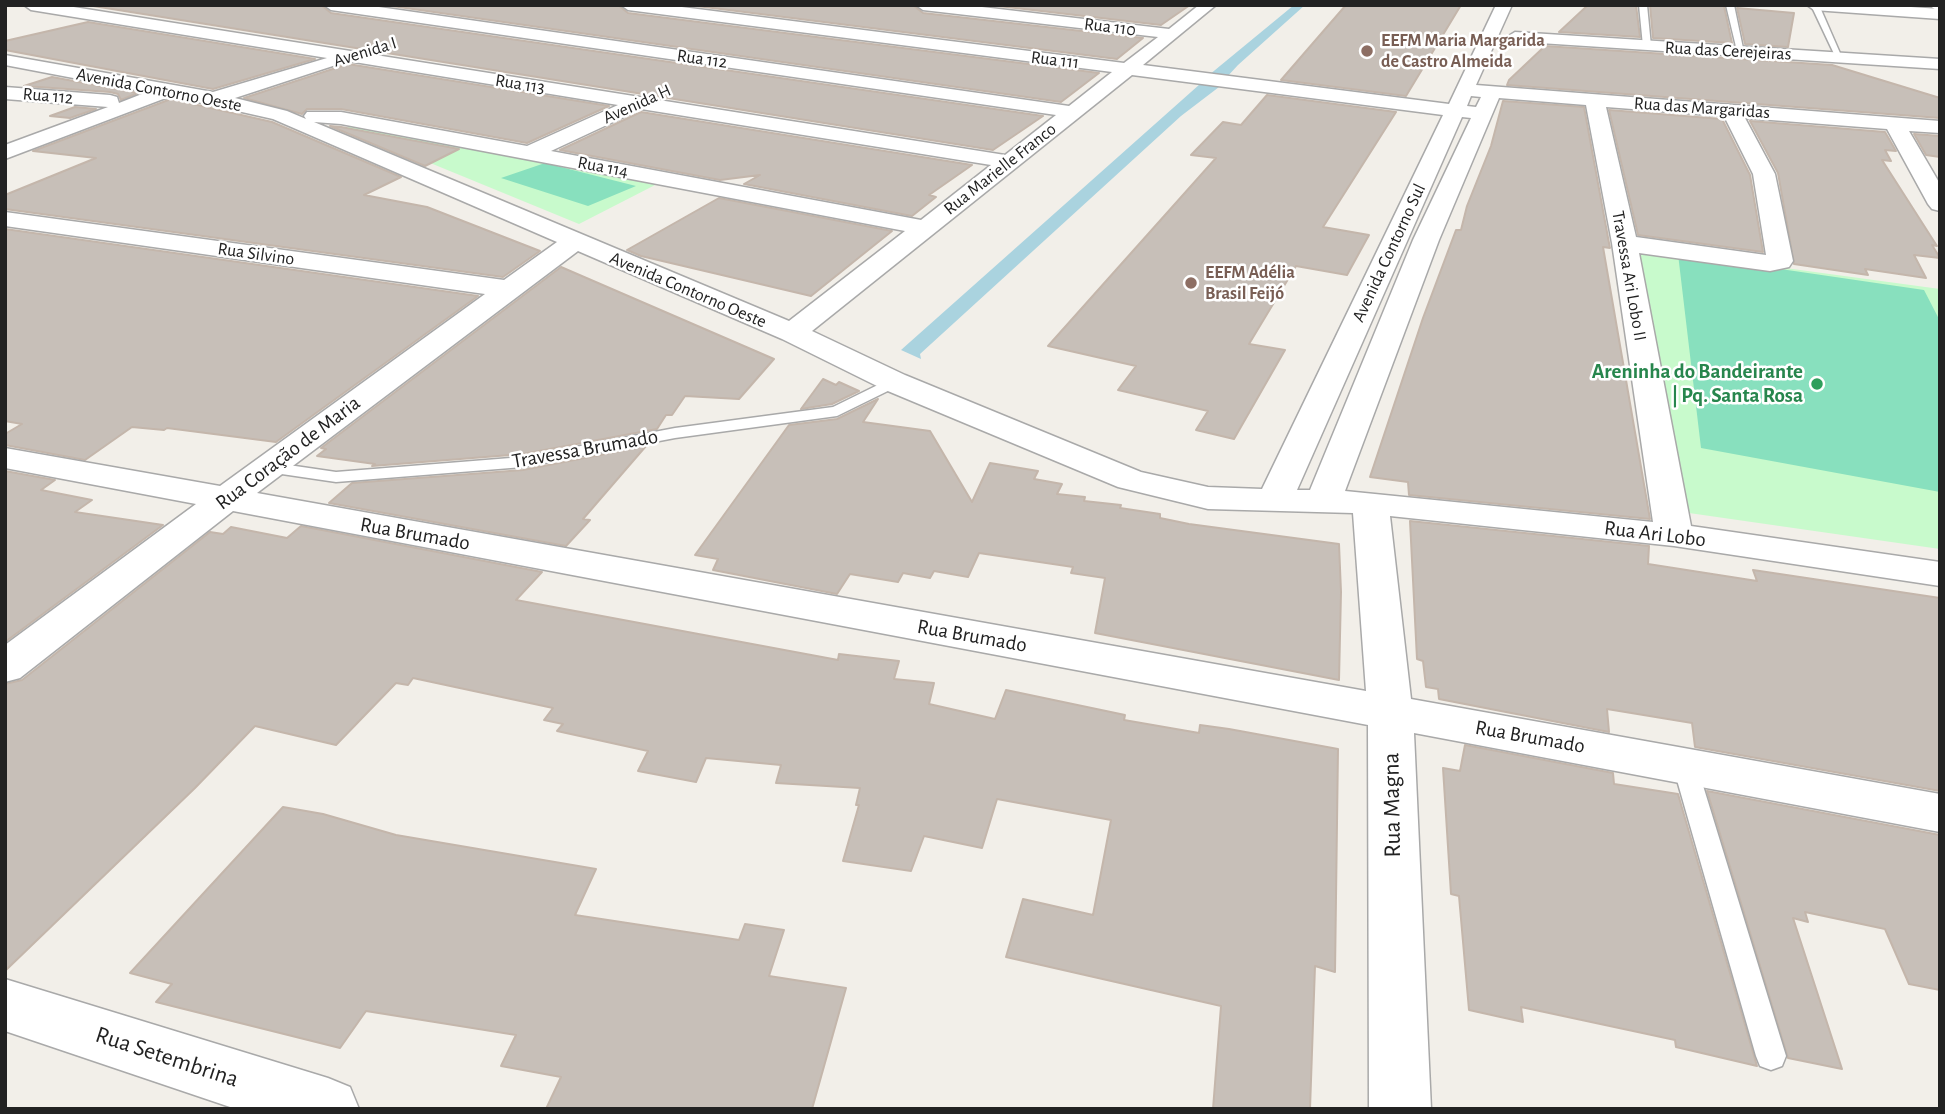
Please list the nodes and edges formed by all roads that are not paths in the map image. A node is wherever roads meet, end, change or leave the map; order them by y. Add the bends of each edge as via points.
1 (31, 5) edge
2 (331, 5) edge
3 (628, 5) edge
4 (923, 5) edge
5 (1209, 5) edge
6 (1504, 5) edge
7 (1529, 5) edge
8 (1643, 5) edge
9 (1730, 5) edge
10 (1814, 5) edge
11 (1933, 5) edge
12 (1851, 7) edge
13 (493, 13) dead end
14 (1940, 13) edge
15 (839, 15) dead end
16 (458, 23) junction
17 (810, 28) junction
18 (1172, 34) junction
19 (420, 35) dead end
20 (385, 46) dead end
21 (1647, 46) junction
22 (1741, 51) junction
23 (349, 57) junction
24 (1840, 58) junction
25 (5, 60) edge
26 (731, 63) junction
27 (1940, 64) edge
28 (1127, 69) junction
29 (1500, 75) junction
30 (696, 78) dead end
31 (674, 87) dead end
32 (169, 90) junction
33 (5, 93) edge
34 (213, 98) junction
35 (1460, 100) junction
36 (1595, 101) junction
37 (133, 103) junction
38 (637, 103) junction
39 (1731, 110) junction
40 (1073, 112) junction
41 (280, 115) junction
42 (1894, 123) junction
43 (1940, 127) edge
44 (5, 153) edge
45 (530, 153) junction
46 (1010, 162) junction
47 (1940, 204) edge
48 (5, 219) edge
49 (926, 228) junction
50 (574, 242) junction
51 (1625, 243) junction
52 (507, 289) junction
53 (792, 333) junction
54 (894, 382) junction
55 (5, 458) edge
56 (268, 467) junction
57 (226, 499) junction
58 (1273, 502) junction
59 (1323, 502) junction
60 (1370, 503) junction
61 (1674, 535) junction
62 (1940, 574) edge
63 (5, 667) edge
64 (1390, 711) junction
65 (1685, 766) junction
66 (1940, 813) edge
67 (5, 1005) edge
68 (1771, 1056) dead end
69 (328, 1109) edge
70 (1401, 1109) edge

1 - 23 street, Rua 113
2 - 16 street, Rua 112
3 - 17 street, Rua 111
4 - 18 street, Rua 110
5 - 18 street, Rua Marielle Franco
6 - 35 street, Avenida Contorno Sul
7 - 29 street, Avenida Contorno Sul
8 - 21 lane
9 - 22 lane
10 - 12 street
10 - 24 lane
11 - 14 lane
12 - 14 street
13 - 16 street, Avenida I
15 - 17 street, Avenida H
16 - 19 street, Avenida I
16 - 26 street, Rua 112
17 - 26 street, Avenida H
17 - 28 street, Rua 111
18 - 28 street, Rua Marielle Franco
20 - 23 street, Avenida I
21 - 22 street, Rua das Cerejeiras
21 - 29 street, Rua das Cerejeiras
22 - 24 street, Rua das Cerejeiras
23 - 34 street, Avenida I
23 - 38 street, Rua 113
24 - 27 street, Rua das Cerejeiras
25 - 32 street, Avenida Contorno Oeste
26 - 30 street, Avenida H
26 - 40 street, Rua 112
28 - 35 street, Rua 111 via 1228,84
28 - 40 street, Rua Marielle Franco
29 - 35 street, Rua das Margaridas
29 - 36 street, Rua das Margaridas
29 - 59 street, Avenida Contorno Sul via 1426,240
31 - 38 street, Avenida H
32 - 34 street, Avenida Contorno Oeste
32 - 37 street
33 - 37 street, Rua 112
34 - 41 street, Avenida Contorno Oeste
35 - 58 street, Avenida Contorno Sul
36 - 39 street, Rua das Margaridas
36 - 51 street, Travessa Ari Lobo II
37 - 44 street
38 - 45 street, Avenida H
38 - 46 street, Rua 113
39 - 42 street, Rua das Margaridas
39 - 51 street via 1764,174 1780,261
40 - 46 street, Rua Marielle Franco
41 - 45 street, Rua 114 via 341,118
41 - 50 street, Avenida Contorno Oeste
42 - 43 street, Rua das Margaridas
42 - 47 street
45 - 49 street, Rua 114
46 - 49 street, Rua Marielle Franco
48 - 52 street, Rua Silvino
49 - 53 street, Rua Marielle Franco
50 - 52 street, Rua Coração de Maria
50 - 53 street, Avenida Contorno Oeste
51 - 61 street, Travessa Ari Lobo II
52 - 56 street, Rua Coração de Maria
53 - 54 street, Avenida Contorno Oeste
54 - 56 lane, Travessa Brumado via 837,411 675,433 523,461 336,477
54 - 58 street, Avenida Contorno Oeste via 1130,480 1208,498
55 - 57 street, Rua Brumado
56 - 57 street, Rua Coração de Maria
57 - 63 street, Rua Coração de Maria
57 - 64 street, Rua Brumado
58 - 59 street, Avenida Contorno Oeste
59 - 60 street, Avenida Contorno Oeste
60 - 61 street, Rua Ari Lobo
60 - 64 street, Rua Magna
61 - 62 street, Rua Ari Lobo
64 - 65 street, Rua Brumado
64 - 70 street, Rua Magna
65 - 66 street, Rua Brumado
65 - 68 lane
67 - 69 street, Rua Setembrina

